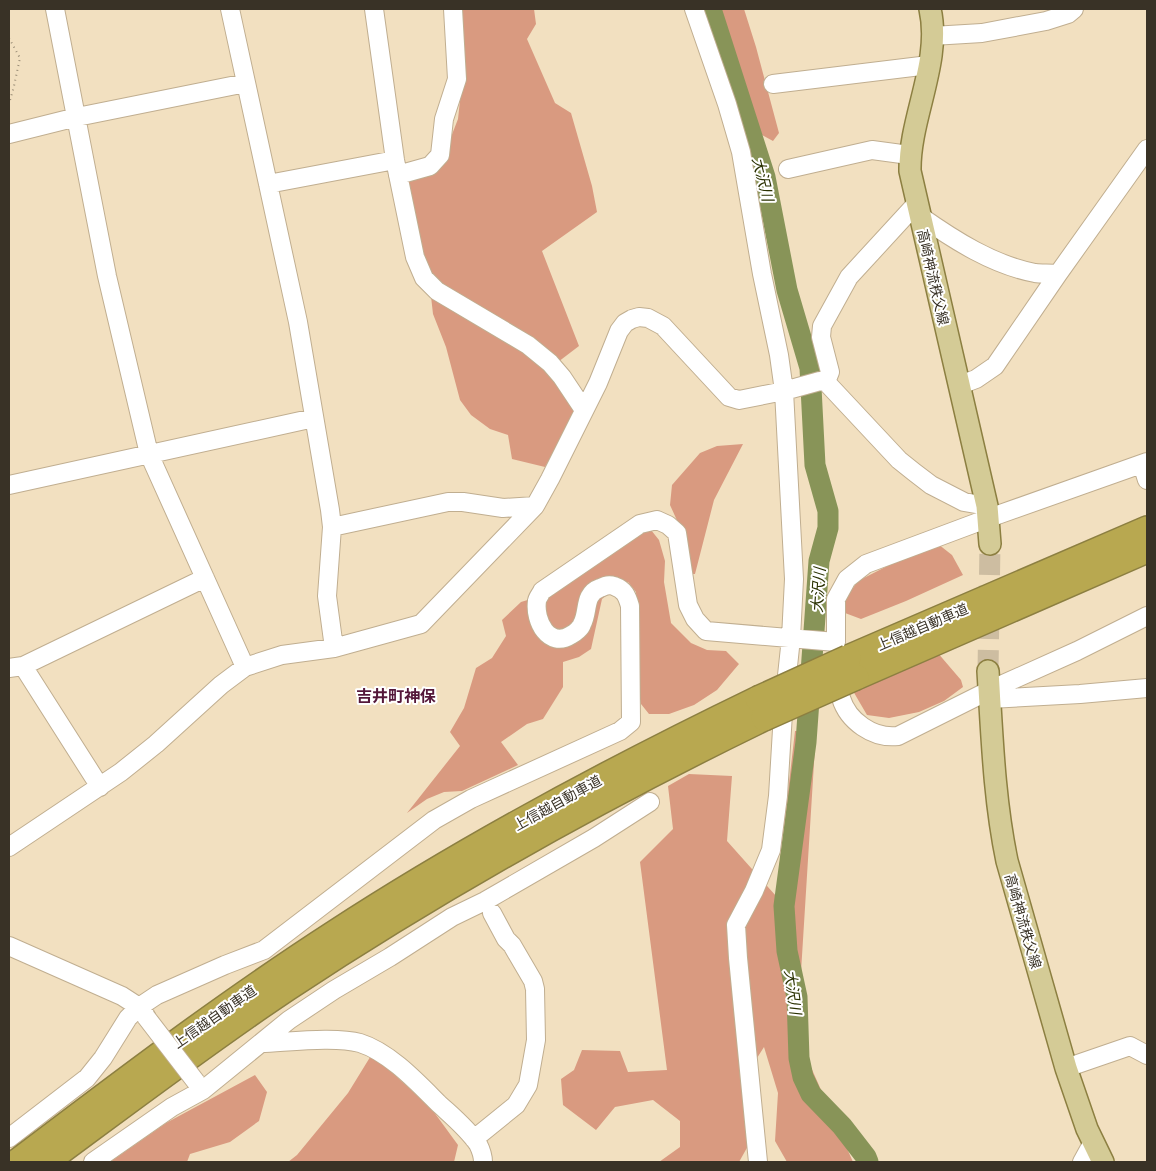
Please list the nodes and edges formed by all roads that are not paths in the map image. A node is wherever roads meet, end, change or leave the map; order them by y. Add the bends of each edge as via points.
1 (55, 9) edge
2 (230, 9) edge
3 (374, 9) edge
4 (453, 9) edge
5 (694, 9) edge
6 (930, 9) edge
7 (1074, 9) edge
8 (932, 36) junction
9 (929, 65) junction
10 (246, 82) junction
11 (773, 84) dead end
12 (77, 117) junction
13 (9, 134) edge
14 (1147, 149) edge
15 (910, 155) junction
16 (397, 168) junction
17 (788, 169) dead end
18 (268, 184) junction
19 (918, 210) junction
20 (1058, 274) junction
21 (826, 382) junction
22 (960, 385) junction
23 (784, 391) junction
24 (584, 410) junction
25 (314, 418) junction
26 (149, 454) junction
27 (1146, 469) edge
28 (9, 485) edge
29 (535, 506) junction
30 (988, 512) junction
31 (332, 527) junction
32 (1147, 528) edge
33 (990, 544) tunnel mouth
34 (1147, 550) edge
35 (205, 578) junction
36 (1147, 616) edge
37 (791, 638) junction
38 (334, 648) junction
39 (16, 667) edge
40 (246, 667) junction
41 (852, 667) junction
42 (989, 687) junction
43 (1147, 688) edge
44 (841, 698) dead end
45 (761, 708) junction
46 (100, 787) junction
47 (650, 802) dead end
48 (9, 847) edge
49 (492, 913) dead end
50 (9, 946) edge
51 (143, 1012) junction
52 (261, 1043) junction
53 (1147, 1055) edge
54 (1066, 1068) junction
55 (199, 1086) junction
56 (9, 1138) edge
57 (474, 1139) junction
58 (1093, 1142) junction
59 (17, 1162) edge
60 (46, 1162) edge
61 (92, 1162) edge
62 (483, 1162) edge
63 (758, 1162) edge
64 (1082, 1162) edge
65 (1103, 1162) edge

1 - 12 street
2 - 10 street
3 - 16 street
4 - 16 street via 457,78 444,119 440,155 430,166
5 - 23 street via 741,152
6 - 8 main road, 高崎神流秩父線
7 - 8 street via 1046,21 982,34
8 - 9 main road, 高崎神流秩父線
9 - 11 street
9 - 15 main road, 高崎神流秩父線
10 - 12 street
10 - 18 street
12 - 13 street
12 - 26 street via 107,276
14 - 20 street
15 - 17 street via 872,150
15 - 19 main road, 高崎神流秩父線
16 - 18 street
16 - 24 street via 415,257 424,278 437,291 528,345 550,363
18 - 25 street via 298,322
19 - 20 street via 969,248 1035,272
19 - 21 street via 849,277 822,326 820,337 830,372
19 - 22 main road, 高崎神流秩父線
20 - 22 street via 995,366
21 - 23 street
21 - 30 street via 899,460 931,485
22 - 30 main road, 高崎神流秩父線
23 - 24 street via 734,400 663,326 639,317 619,331
23 - 37 street via 794,578
24 - 29 street
25 - 26 street
25 - 31 street
26 - 28 street
26 - 35 street
27 - 30 street
29 - 31 street via 503,508 448,502
29 - 38 street via 421,624
30 - 33 main road, 高崎神流秩父線
30 - 37 street via 866,564 848,579 836,599 836,642
31 - 38 street via 327,596
32 - 41 highway, 上信越自動車道
34 - 41 highway, 上信越自動車道
35 - 39 street
35 - 40 street
36 - 42 street
37 - 51 street via 706,631 688,605 676,533 656,520 640,524 542,592 537,601 539,620 545,634 555,639 570,636 582,625 589,596 596,590 609,585 626,593 630,606 630,722 620,731 480,795 434,820 264,950 165,992
37 - 63 street via 771,850 736,925
38 - 40 street via 282,655
39 - 46 street
40 - 46 street
41 - 45 highway, 上信越自動車道, bridge
42 - 43 street via 1080,694
42 - 44 street via 898,736 888,737 877,735 860,724
42 - 54 main road, 高崎神流秩父線 via 995,778 1007,861
45 - 59 highway, 上信越自動車道 via 585,786 455,859 343,928 207,1020
45 - 60 highway, 上信越自動車道 via 654,772 530,838 405,913 226,1029
46 - 48 street
47 - 52 street via 334,990
49 - 57 street via 533,980 536,1040 528,1085 516,1105
50 - 51 street via 122,996
51 - 55 street, bridge
51 - 56 street via 128,1018 87,1078
52 - 55 street
52 - 57 street via 337,1040 359,1042 375,1049 406,1073
53 - 54 street via 1130,1046
54 - 58 main road, 高崎神流秩父線
55 - 61 street
57 - 62 street
58 - 64 street
58 - 65 main road, 高崎神流秩父線

